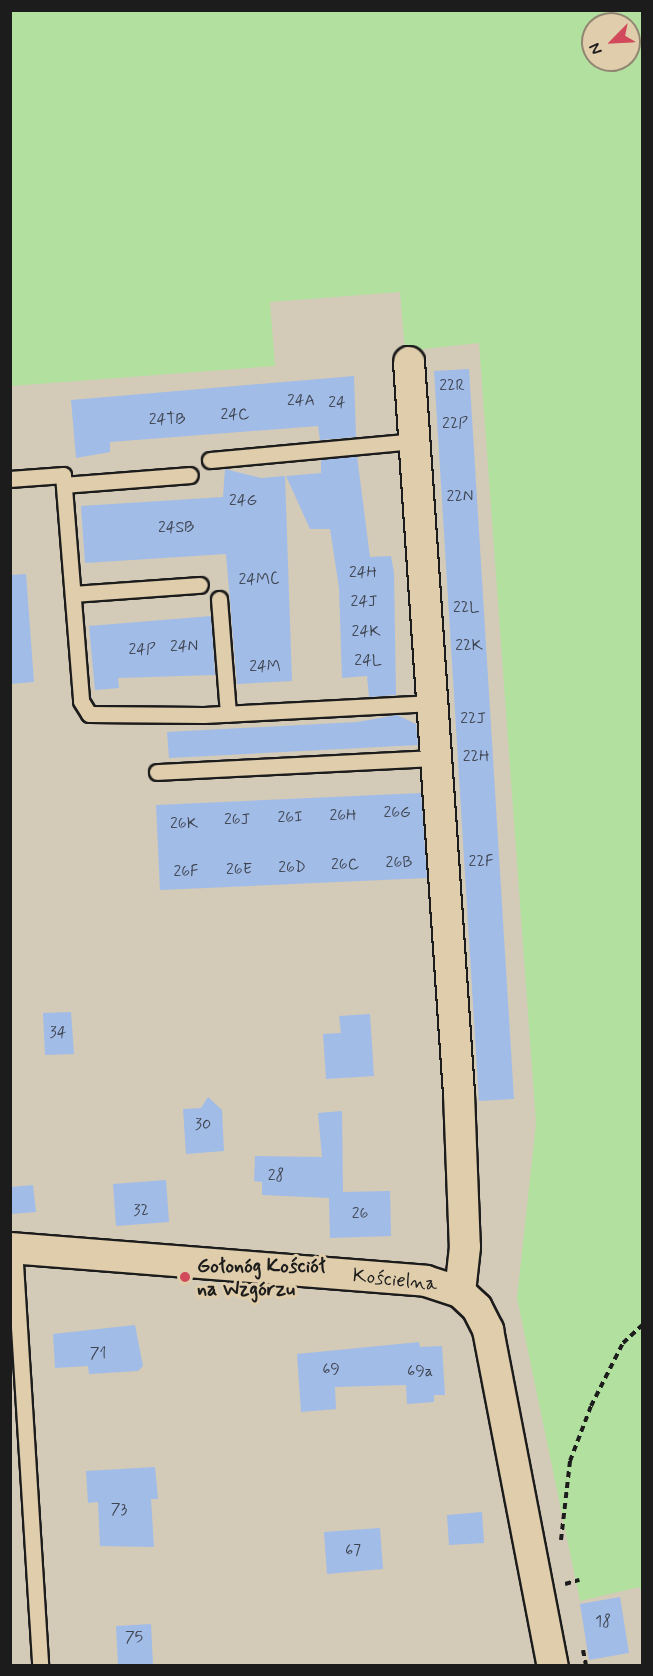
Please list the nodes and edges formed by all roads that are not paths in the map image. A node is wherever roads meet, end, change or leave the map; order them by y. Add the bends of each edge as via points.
1 (409, 362) dead end
2 (414, 441) junction
3 (210, 460) dead end
4 (190, 475) dead end
5 (10, 479) edge
6 (64, 485) junction
7 (200, 585) dead end
8 (73, 594) junction
9 (219, 599) dead end
10 (433, 703) junction
11 (228, 714) junction
12 (437, 758) junction
13 (157, 772) dead end
14 (12, 1248) edge
15 (460, 1292) junction
16 (40, 1665) edge
17 (553, 1665) edge

1 - 2 street
2 - 3 lane
2 - 10 street
4 - 6 lane
5 - 6 lane via 63,475
6 - 8 lane
7 - 8 lane
8 - 11 lane via 81,701 89,714
9 - 11 lane
10 - 11 lane
10 - 12 street
12 - 13 lane
12 - 15 street via 464,1190
14 - 15 street, Kościelna via 426,1281
14 - 16 lane
15 - 17 street, Kościelna via 477,1308 488,1330

